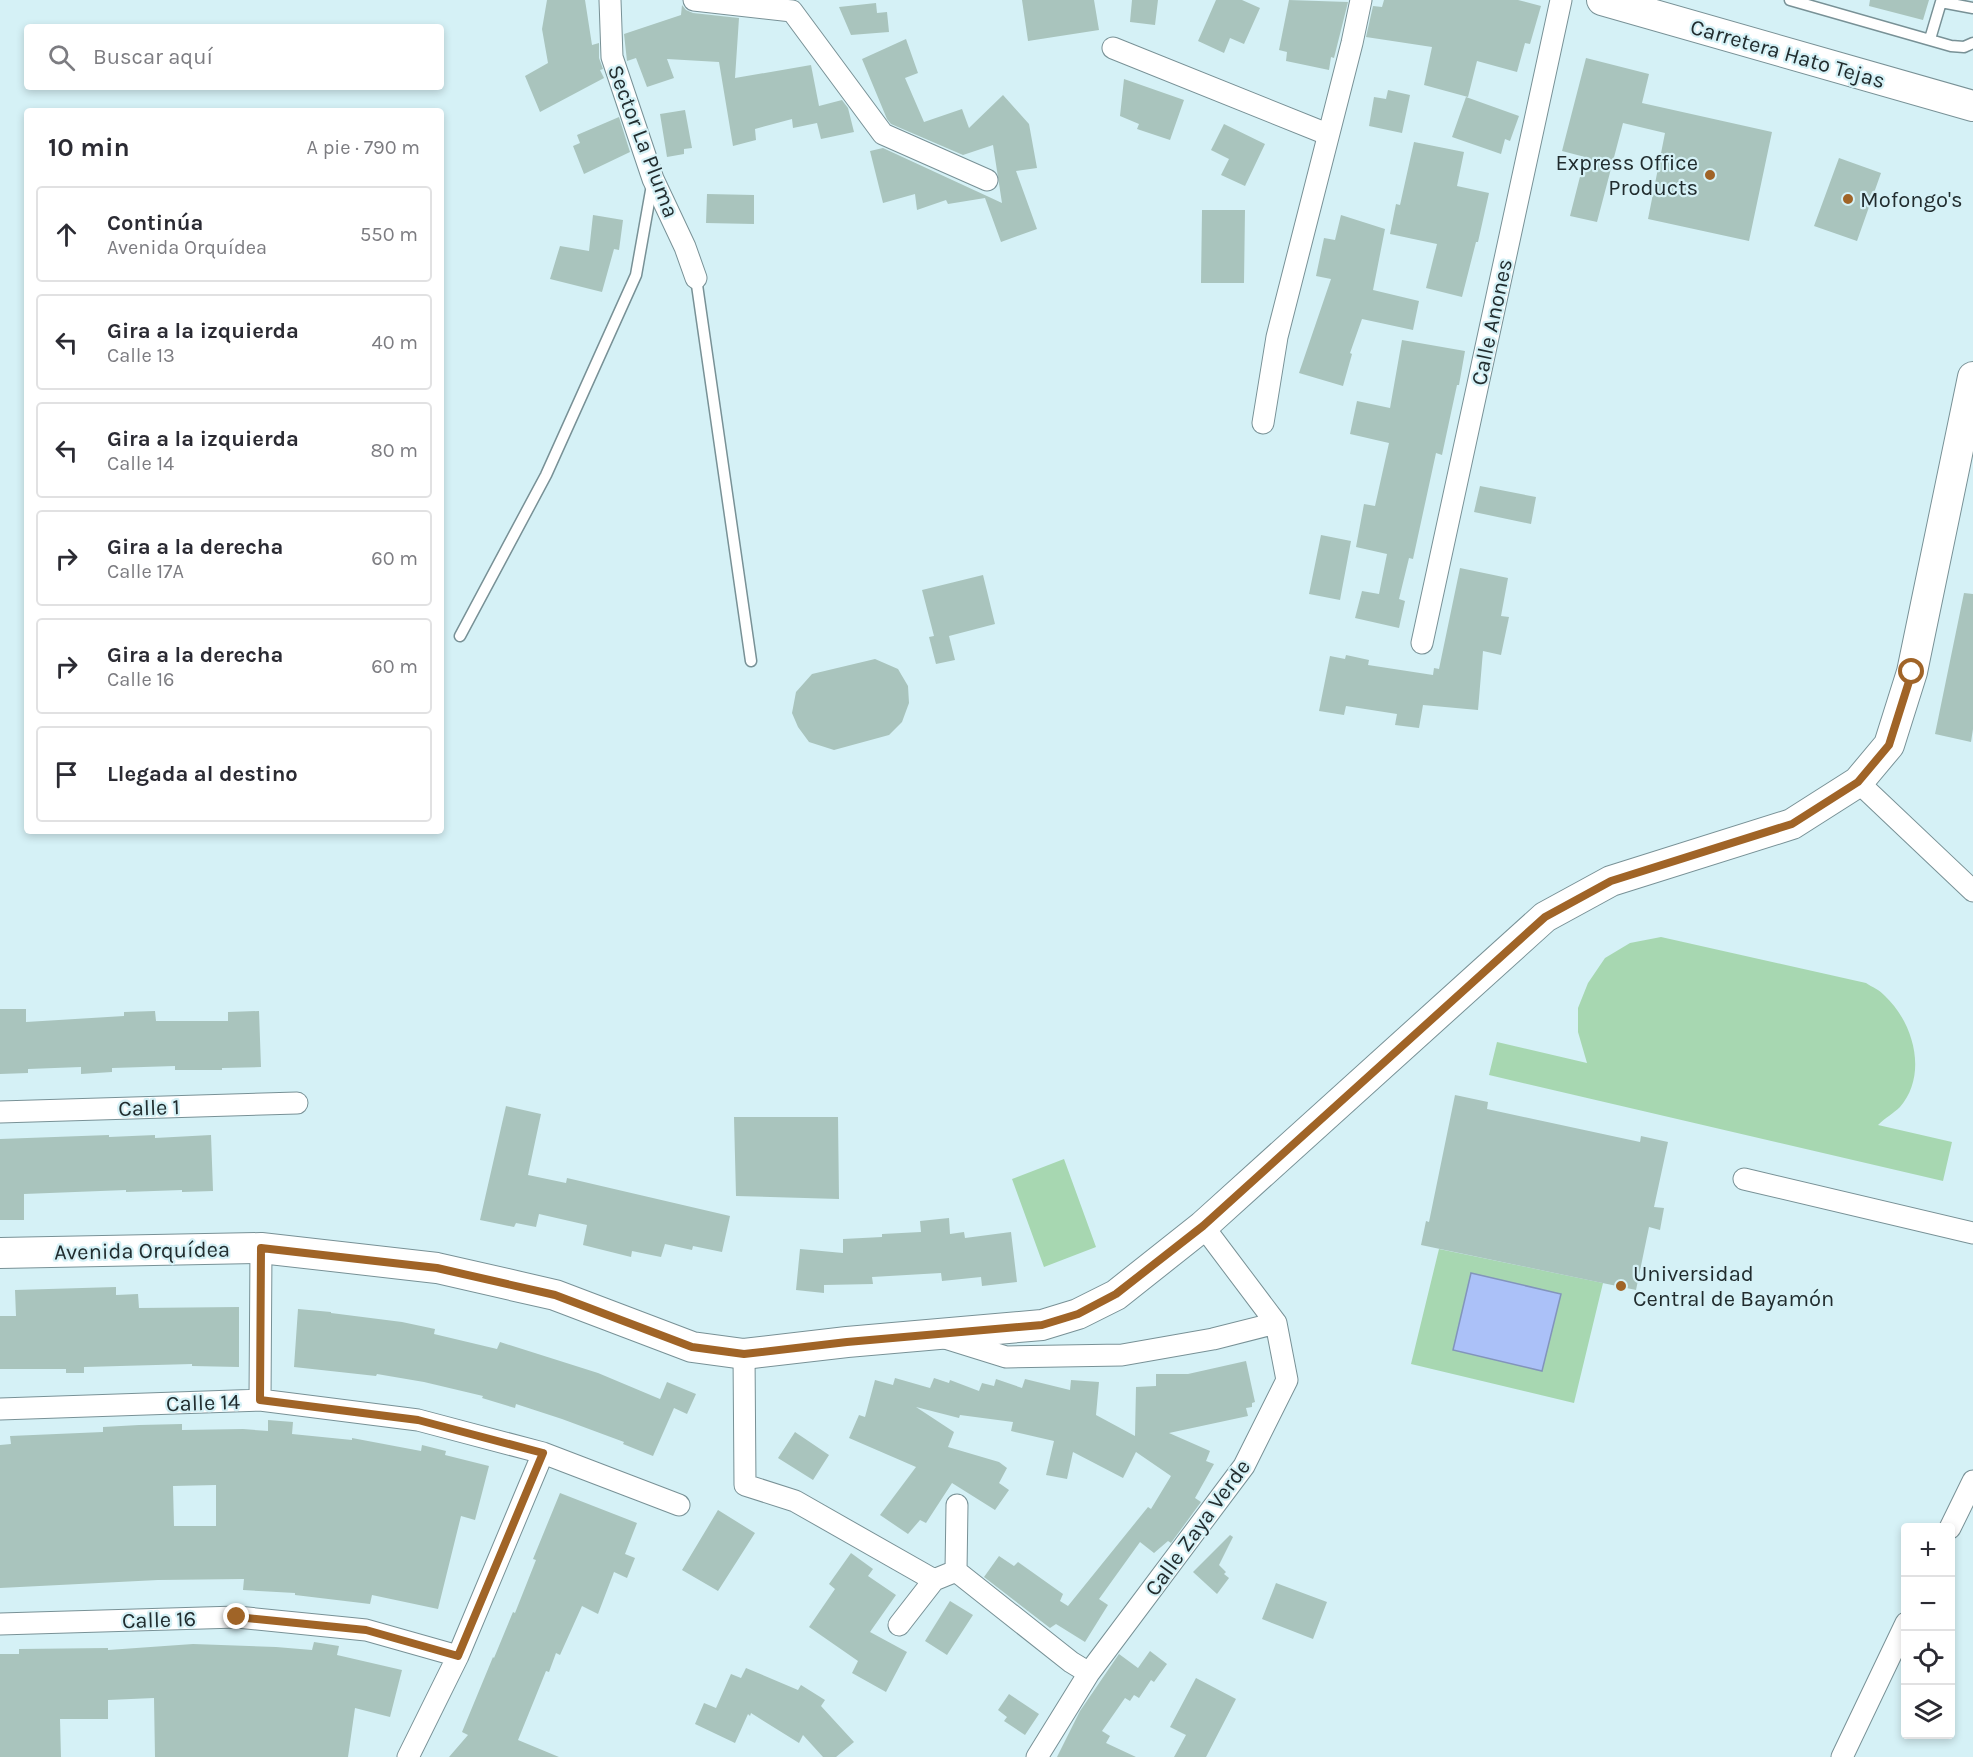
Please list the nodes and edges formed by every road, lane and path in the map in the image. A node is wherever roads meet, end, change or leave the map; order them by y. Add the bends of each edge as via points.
1 (610, 0) edge
2 (694, 0) edge
3 (1360, 0) edge
4 (1561, 0) edge
5 (1602, 0) edge
6 (1790, 0) edge
7 (1973, 8) edge
8 (1930, 39) junction
9 (1973, 43) edge
10 (1113, 48) dead end
11 (1973, 106) edge
12 (1327, 134) junction
13 (653, 179) junction
14 (987, 180) dead end
15 (696, 278) joint
16 (1973, 377) edge
17 (1263, 423) dead end
18 (460, 636) dead end
19 (1422, 644) dead end
20 (751, 661) dead end
21 (1858, 782) junction
22 (1973, 891) edge
23 (297, 1103) dead end
24 (0, 1112) edge
25 (1744, 1179) dead end
26 (1203, 1226) junction
27 (1973, 1233) edge
28 (261, 1248) junction
29 (0, 1253) edge
30 (1276, 1323) junction
31 (933, 1335) junction
32 (744, 1354) junction
33 (260, 1400) junction
34 (0, 1408) edge
35 (543, 1453) junction
36 (1973, 1481) edge
37 (679, 1505) dead end
38 (957, 1505) dead end
39 (1952, 1523) edge
40 (956, 1571) junction
41 (933, 1580) junction
42 (0, 1624) edge
43 (899, 1625) dead end
44 (1901, 1631) edge
45 (458, 1656) junction
46 (1089, 1673) junction
47 (408, 1757) edge
48 (1037, 1757) edge
49 (1842, 1757) edge

1 - 13 street, Sector La Pluma via 612,57
2 - 14 street via 792,11 883,134
3 - 12 street
4 - 19 street, Calle Anones
5 - 11 street, Carretera Hato Tejas
6 - 8 lane
7 - 8 lane via 1941,2
8 - 9 lane via 1951,46
10 - 12 street
12 - 17 street via 1278,337
13 - 15 street, Sector La Pluma
13 - 18 lane via 636,275 546,475
15 - 20 lane
16 - 21 street, Avenida Orquídea via 1912,672 1889,745
21 - 22 street
21 - 26 street, Avenida Orquídea via 1792,824 1611,881 1545,917
23 - 24 street, Calle 1
25 - 27 street
26 - 30 street, Calle Zaya Verde
26 - 31 street, Avenida Orquídea via 1116,1294 1078,1314 1042,1325
28 - 29 street, Avenida Orquídea
28 - 32 street, Avenida Orquídea via 437,1268 555,1295 692,1347
28 - 33 street
30 - 31 street via 1122,1355 1006,1357
30 - 46 street, Calle Zaya Verde via 1287,1380 1244,1466
31 - 32 street, Avenida Orquídea
32 - 41 street via 745,1485 795,1501
33 - 34 street, Calle 14
33 - 35 street, Calle 14 via 418,1420
35 - 37 street, Calle 14
35 - 45 street
36 - 39 street
38 - 40 street
40 - 41 street
40 - 46 street
41 - 43 street
42 - 45 street, Calle 16 via 237,1617 366,1630
44 - 49 street
45 - 47 street
46 - 48 street, Calle Zaya Verde

